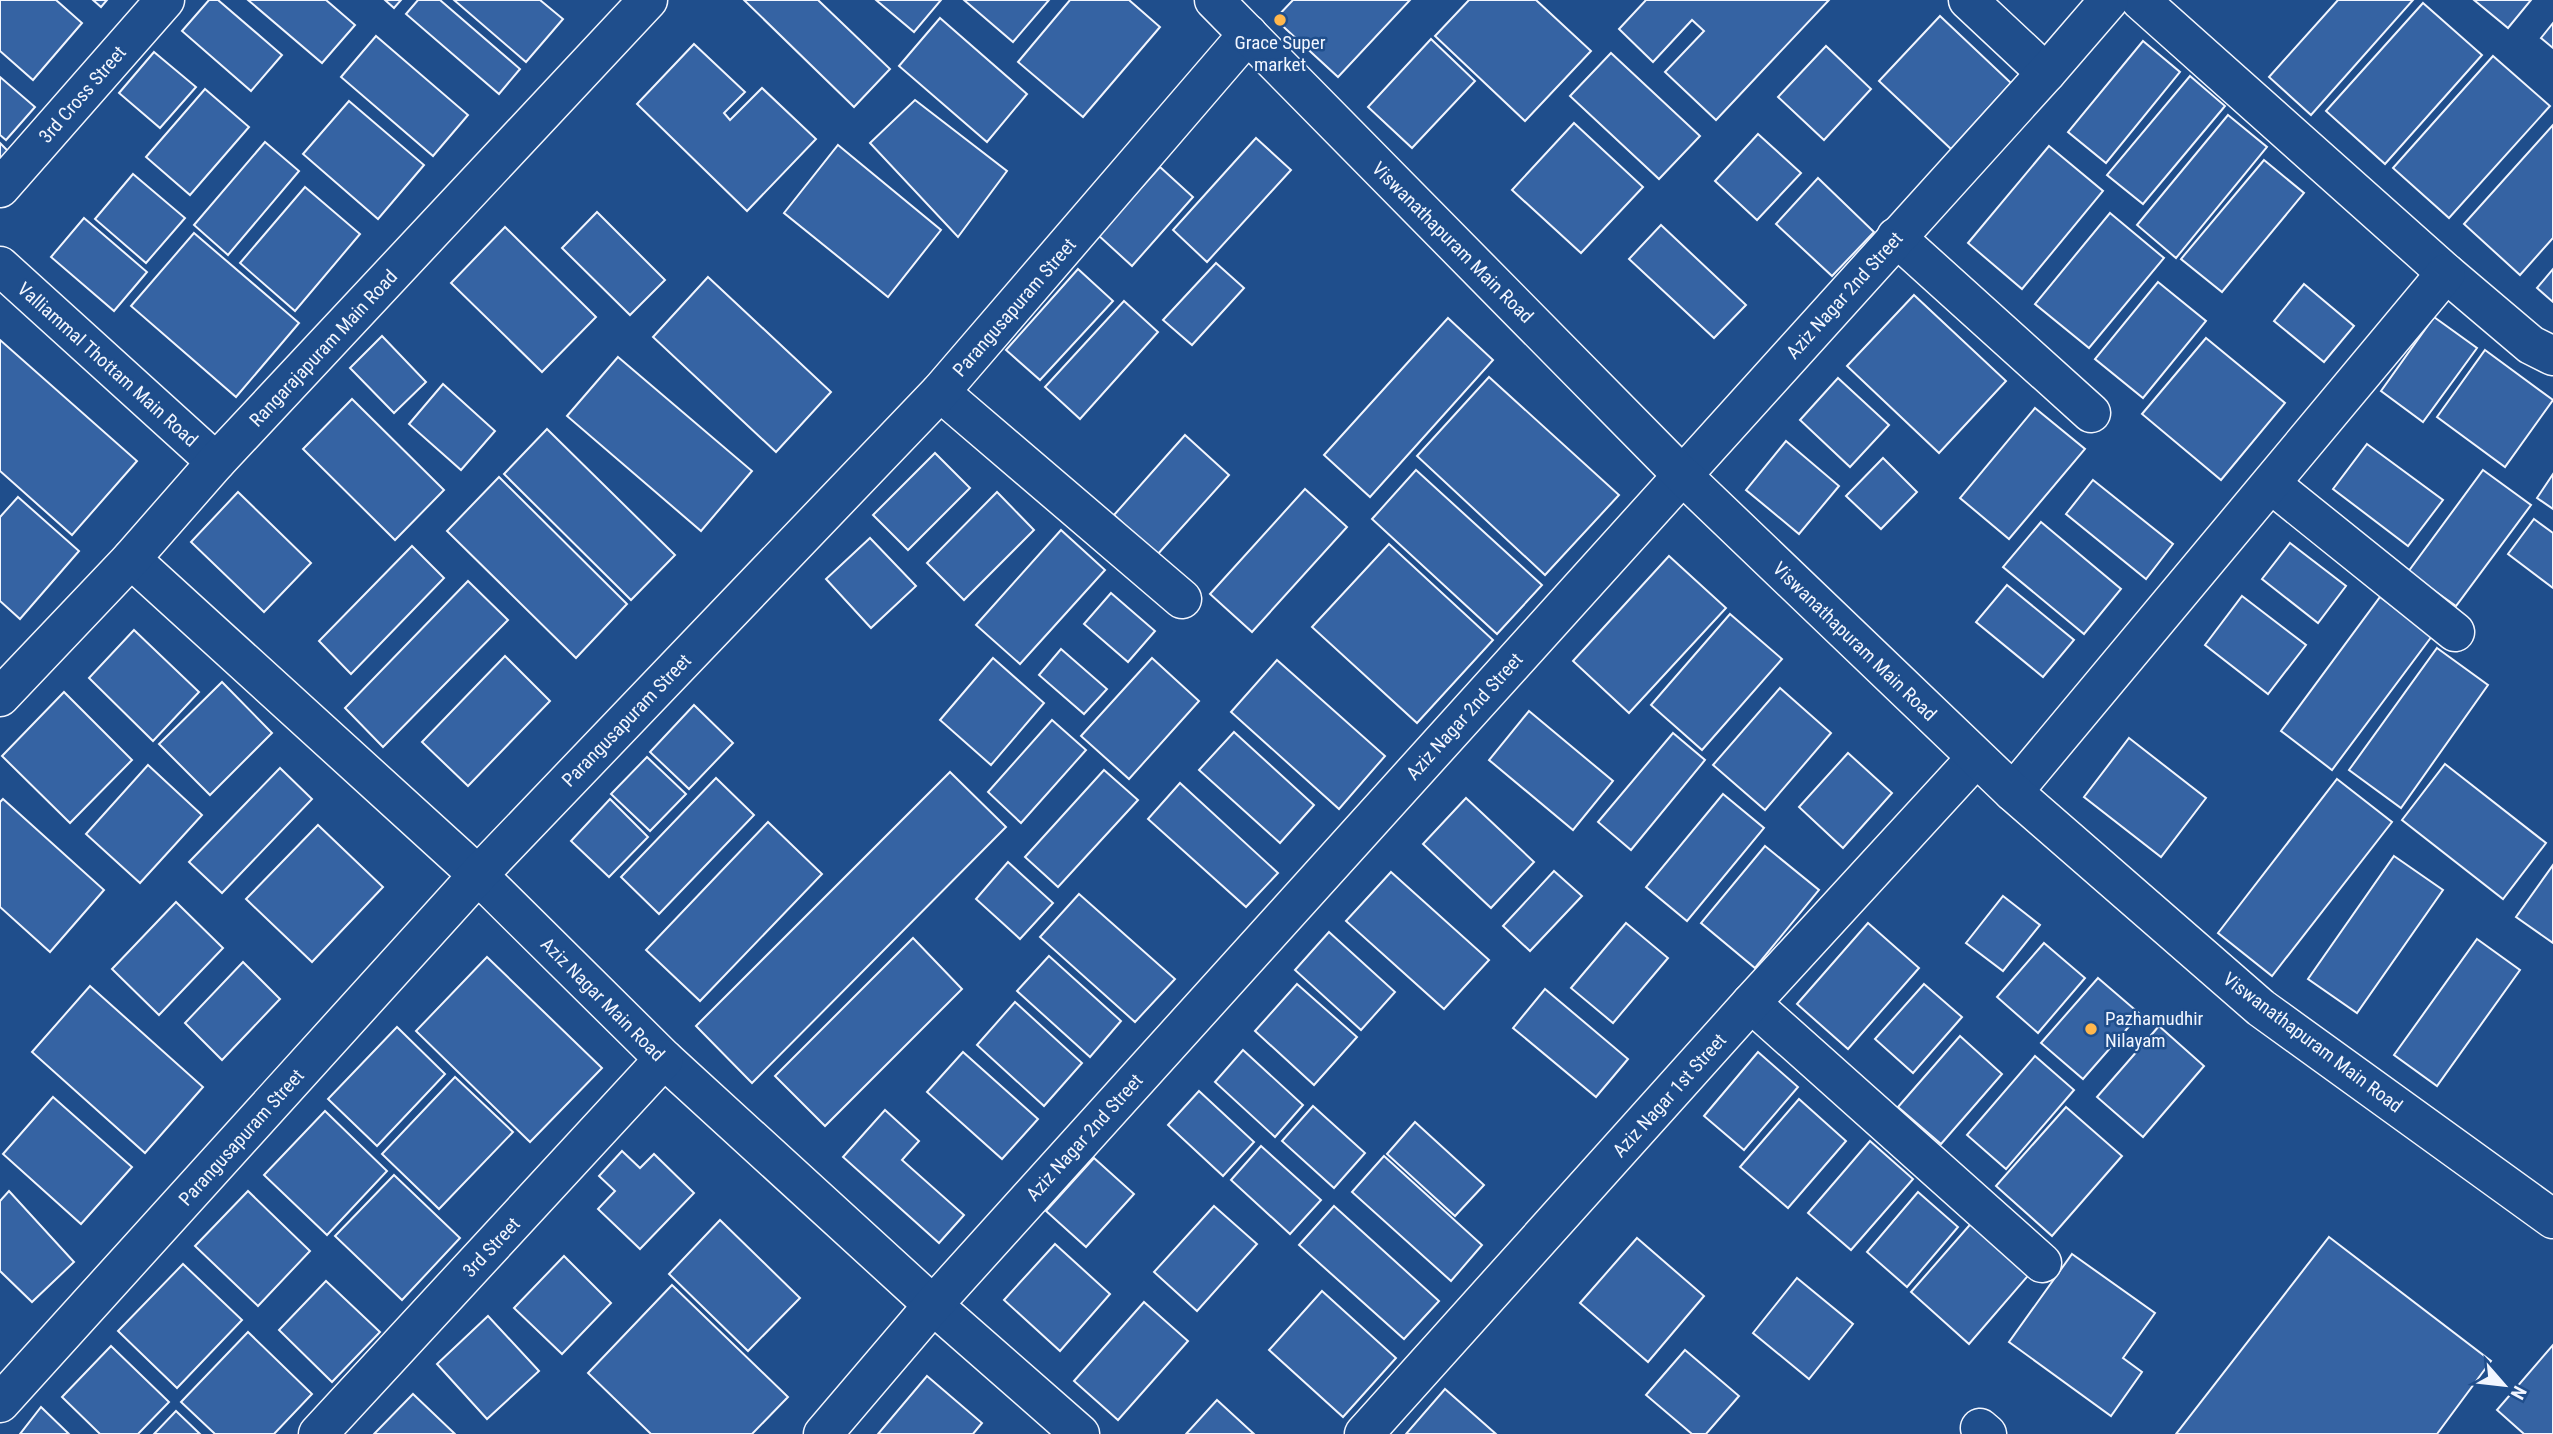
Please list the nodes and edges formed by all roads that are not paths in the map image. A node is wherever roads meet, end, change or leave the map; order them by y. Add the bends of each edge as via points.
1 (165, 0) edge
2 (648, 0) edge
3 (1214, 0) edge
4 (1968, 0) edge
5 (2109, 0) edge
6 (2140, 0) edge
7 (1248, 34) junction
8 (2046, 73) junction
9 (0, 188) edge
10 (1896, 237) junction
11 (0, 266) edge
12 (2446, 273) junction
13 (2553, 356) edge
14 (940, 392) junction
15 (2091, 413) dead end
16 (216, 462) junction
17 (1682, 475) junction
18 (2272, 484) junction
19 (131, 559) junction
20 (1182, 599) dead end
21 (2455, 632) dead end
22 (0, 697) edge
23 (1976, 758) junction
24 (2013, 792) junction
25 (478, 875) junction
26 (1751, 1003) junction
27 (664, 1059) junction
28 (2553, 1219) edge
29 (2042, 1263) dead end
30 (933, 1305) junction
31 (0, 1403) edge
32 (318, 1434) edge
33 (823, 1434) edge
34 (1080, 1434) edge
35 (1364, 1434) edge

1 - 9 street, 3rd Cross Street
2 - 16 street, Rangarajapuram Main Road
3 - 7 street, Viswanathapuram Main Road
4 - 8 street
5 - 8 street, Aziz Nagar 2nd Street
6 - 12 street
7 - 14 street, Parangusapuram Street
7 - 17 street, Viswanathapuram Main Road
8 - 10 street, Aziz Nagar 2nd Street
10 - 15 street
10 - 17 street, Aziz Nagar 2nd Street
11 - 16 street, Valliammal Thottam Main Road
12 - 13 street via 2531,345
12 - 18 street
14 - 20 street
14 - 25 street, Parangusapuram Street
16 - 19 street, Rangarajapuram Main Road
17 - 23 street, Viswanathapuram Main Road
17 - 30 street, Aziz Nagar 2nd Street
18 - 21 street
18 - 24 street
19 - 22 street, Rangarajapuram Main Road
19 - 25 street, Aziz Nagar Main Road
23 - 24 street, Viswanathapuram Main Road
23 - 26 street, Aziz Nagar 1st Street
24 - 28 street, Viswanathapuram Main Road via 2260,1008
25 - 27 street, Aziz Nagar Main Road
25 - 31 street, Parangusapuram Street
26 - 29 street
26 - 35 street, Aziz Nagar 1st Street
27 - 30 street, Aziz Nagar Main Road
27 - 32 street, 3rd Street
30 - 33 street, Aziz Nagar 2nd Street
30 - 34 street, Aziz Nagar Main Road

